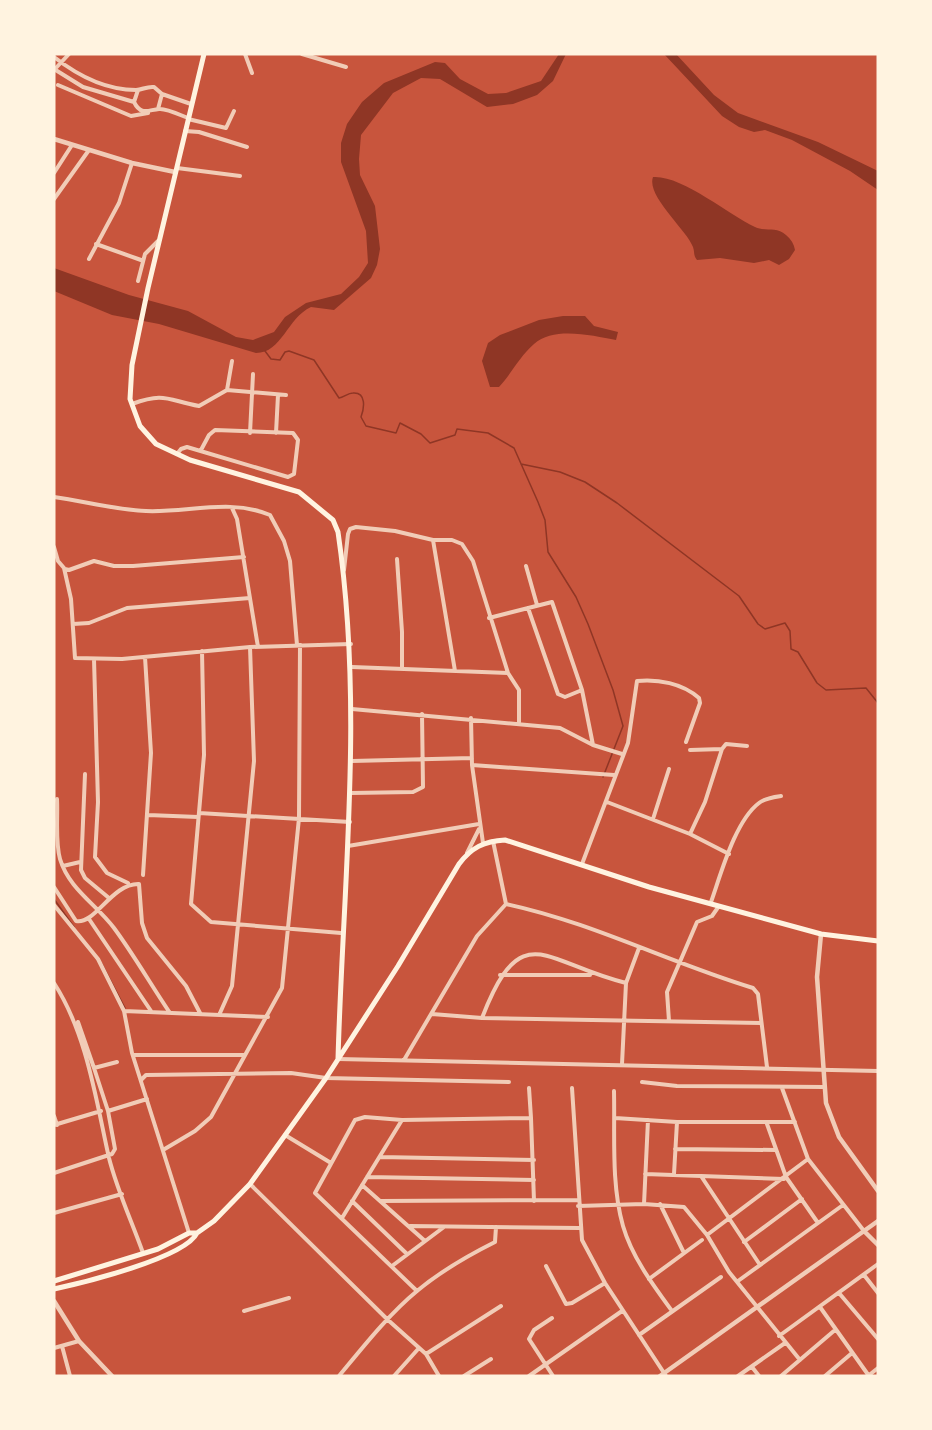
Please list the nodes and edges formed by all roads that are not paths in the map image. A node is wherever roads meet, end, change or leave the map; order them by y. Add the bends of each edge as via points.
1 (69, 54) edge
2 (204, 54) edge
3 (245, 54) edge
4 (302, 54) edge
5 (54, 57) edge
6 (60, 62) junction
7 (346, 67) dead end
8 (54, 69) edge
9 (252, 74) dead end
10 (86, 78) junction
11 (58, 85) dead end
12 (83, 87) junction
13 (138, 90) junction
14 (162, 94) junction
15 (134, 102) junction
16 (191, 104) junction
17 (158, 109) junction
18 (234, 111) dead end
19 (149, 113) junction
20 (188, 119) junction
21 (184, 131) junction
22 (54, 139) edge
23 (72, 144) junction
24 (247, 147) dead end
25 (89, 150) junction
26 (132, 163) junction
27 (175, 170) junction
28 (54, 173) edge
29 (240, 176) dead end
30 (54, 199) edge
31 (158, 241) junction
32 (96, 244) junction
33 (89, 259) dead end
34 (141, 260) junction
35 (138, 281) dead end
36 (232, 361) dead end
37 (253, 374) dead end
38 (227, 390) junction
39 (251, 393) junction
40 (278, 395) junction
41 (286, 395) dead end
42 (131, 404) junction
43 (250, 433) junction
44 (276, 434) junction
45 (201, 450) junction
46 (176, 454) junction
47 (54, 497) edge
48 (232, 508) junction
49 (433, 540) junction
50 (54, 547) edge
51 (244, 557) junction
52 (397, 559) dead end
53 (526, 566) dead end
54 (64, 568) junction
55 (344, 571) junction
56 (250, 598) junction
57 (537, 605) junction
58 (528, 608) junction
59 (489, 618) junction
60 (72, 625) junction
61 (351, 644) junction
62 (298, 645) junction
63 (250, 647) junction
64 (258, 647) junction
65 (202, 651) junction
66 (145, 657) junction
67 (94, 659) junction
68 (351, 667) junction
69 (402, 668) junction
70 (455, 671) junction
71 (508, 674) junction
72 (582, 690) junction
73 (352, 709) junction
74 (422, 714) junction
75 (471, 718) junction
76 (519, 722) junction
77 (686, 741) dead end
78 (592, 745) junction
79 (747, 746) dead end
80 (722, 749) junction
81 (690, 750) dead end
82 (620, 754) junction
83 (472, 758) junction
84 (422, 759) junction
85 (352, 761) junction
86 (472, 765) junction
87 (669, 769) dead end
88 (85, 774) dead end
89 (614, 775) junction
90 (351, 793) junction
91 (781, 796) dead end
92 (57, 799) dead end
93 (607, 802) junction
94 (148, 815) junction
95 (198, 815) junction
96 (248, 815) junction
97 (299, 818) junction
98 (652, 819) junction
99 (351, 823) junction
100 (479, 826) junction
101 (690, 834) junction
102 (493, 841) junction
103 (483, 843) junction
104 (348, 846) junction
105 (467, 853) junction
106 (729, 854) junction
107 (80, 862) junction
108 (582, 864) junction
109 (63, 866) junction
110 (142, 874) dead end
111 (128, 884) junction
112 (54, 887) edge
113 (109, 898) junction
114 (711, 902) junction
115 (506, 904) junction
116 (54, 905) edge
117 (720, 905) junction
118 (98, 908) junction
119 (89, 919) junction
120 (240, 926) junction
121 (288, 928) junction
122 (341, 933) junction
123 (821, 934) junction
124 (878, 941) edge
125 (639, 948) junction
126 (680, 963) junction
127 (500, 975) junction
128 (594, 975) junction
129 (626, 983) junction
130 (54, 984) edge
131 (124, 1011) junction
132 (151, 1012) junction
133 (170, 1013) junction
134 (200, 1013) junction
135 (220, 1013) junction
136 (432, 1014) junction
137 (268, 1017) junction
138 (482, 1018) junction
139 (624, 1020) junction
140 (669, 1021) junction
141 (78, 1022) dead end
142 (761, 1023) junction
143 (133, 1055) junction
144 (244, 1055) junction
145 (338, 1059) junction
146 (404, 1060) junction
147 (117, 1062) dead end
148 (622, 1064) junction
149 (767, 1067) junction
150 (94, 1068) junction
151 (823, 1068) junction
152 (878, 1071) edge
153 (236, 1074) junction
154 (326, 1078) junction
155 (141, 1080) junction
156 (509, 1082) dead end
157 (642, 1082) dead end
158 (823, 1087) junction
159 (529, 1088) dead end
160 (572, 1088) dead end
161 (782, 1088) junction
162 (614, 1091) dead end
163 (147, 1099) junction
164 (101, 1111) junction
165 (108, 1111) junction
166 (54, 1116) edge
167 (615, 1118) junction
168 (402, 1120) junction
169 (648, 1120) junction
170 (531, 1121) junction
171 (677, 1122) junction
172 (795, 1122) junction
173 (767, 1124) junction
174 (55, 1125) edge
175 (285, 1135) junction
176 (675, 1149) junction
177 (163, 1150) junction
178 (777, 1150) junction
179 (109, 1155) junction
180 (380, 1157) junction
181 (808, 1159) junction
182 (534, 1160) junction
183 (330, 1163) junction
184 (54, 1173) edge
185 (645, 1174) junction
186 (674, 1174) junction
187 (701, 1175) junction
188 (367, 1177) junction
189 (785, 1178) junction
190 (534, 1180) junction
191 (250, 1184) junction
192 (362, 1185) junction
193 (878, 1191) edge
194 (122, 1194) junction
195 (802, 1199) junction
196 (578, 1200) junction
197 (381, 1201) junction
198 (534, 1201) junction
199 (352, 1202) junction
200 (618, 1204) junction
201 (644, 1204) junction
202 (660, 1204) junction
203 (843, 1205) junction
204 (578, 1206) junction
205 (54, 1213) edge
206 (342, 1218) junction
207 (729, 1219) junction
208 (878, 1221) edge
209 (818, 1223) junction
210 (410, 1226) junction
211 (444, 1227) junction
212 (496, 1227) junction
213 (579, 1228) junction
214 (864, 1231) junction
215 (189, 1233) junction
216 (197, 1233) junction
217 (707, 1235) junction
218 (425, 1240) junction
219 (702, 1240) dead end
220 (744, 1242) junction
221 (878, 1245) edge
222 (684, 1253) junction
223 (144, 1254) junction
224 (407, 1254) junction
225 (878, 1264) edge
226 (392, 1266) junction
227 (546, 1266) dead end
228 (760, 1266) junction
229 (864, 1275) junction
230 (721, 1277) dead end
231 (649, 1279) junction
232 (54, 1281) edge
233 (738, 1281) junction
234 (605, 1283) junction
235 (54, 1289) edge
236 (417, 1291) junction
237 (839, 1293) junction
238 (878, 1293) edge
239 (289, 1298) dead end
240 (54, 1301) edge
241 (501, 1306) dead end
242 (820, 1307) junction
243 (758, 1309) junction
244 (244, 1311) dead end
245 (622, 1311) junction
246 (672, 1311) junction
247 (552, 1318) dead end
248 (388, 1320) junction
249 (835, 1330) junction
250 (639, 1335) junction
251 (779, 1336) junction
252 (878, 1339) edge
253 (79, 1341) junction
254 (785, 1343) junction
255 (62, 1346) junction
256 (54, 1348) edge
257 (419, 1348) junction
258 (852, 1353) junction
259 (426, 1354) junction
260 (491, 1359) dead end
261 (800, 1360) junction
262 (546, 1366) junction
263 (752, 1367) junction
264 (878, 1368) edge
265 (664, 1375) edge
266 (70, 1376) edge
267 (112, 1376) edge
268 (339, 1376) edge
269 (395, 1376) edge
270 (440, 1376) edge
271 (464, 1376) edge
272 (529, 1376) edge
273 (553, 1376) edge
274 (738, 1376) edge
275 (759, 1376) edge
276 (781, 1376) edge
277 (825, 1376) edge
278 (868, 1376) edge

1 - 6 street
2 - 16 main road
3 - 9 street
4 - 7 street
5 - 6 street
6 - 8 street
6 - 10 street
8 - 12 street
10 - 12 street
10 - 13 street
11 - 19 street via 131,116
12 - 15 street
13 - 14 street via 154,87
13 - 15 street
14 - 16 street
14 - 17 street
15 - 19 street
16 - 20 main road
17 - 19 street
17 - 20 street
18 - 20 street via 226,128
20 - 21 main road
21 - 24 street
21 - 27 main road
22 - 23 street
23 - 25 street
23 - 28 street
25 - 26 street
25 - 30 street
26 - 27 street
26 - 32 street via 119,203
27 - 29 street
27 - 31 main road
31 - 34 street
31 - 42 main road via 130,380
32 - 33 street
32 - 34 street
34 - 35 street
36 - 38 street
37 - 39 street
38 - 39 street
38 - 42 street via 199,406 165,396
39 - 40 street
39 - 43 street
40 - 41 street
40 - 44 street
42 - 46 main road via 148,436
43 - 44 street
43 - 45 street via 211,432
44 - 45 street via 296,435 292,476 279,476
45 - 46 street via 183,447
46 - 55 main road via 299,492 333,519
47 - 48 street via 145,512
48 - 51 street
48 - 62 street via 270,515 284,541 290,561
49 - 55 street via 385,530 350,529
49 - 59 street via 452,540 468,552
49 - 70 street
50 - 54 street
51 - 54 street via 133,566 94,561 69,570
51 - 56 street
52 - 69 street
53 - 57 street
54 - 60 street
55 - 61 main road
56 - 60 street via 127,608 89,623
56 - 64 street
57 - 58 street
57 - 72 street via 552,602
58 - 59 street
58 - 72 street via 558,694 566,697
59 - 71 street
60 - 67 street via 75,658
61 - 62 street
61 - 68 main road
62 - 64 street
62 - 97 street
63 - 64 street
63 - 65 street
63 - 96 street via 254,760
65 - 66 street
65 - 95 street via 204,744
66 - 67 street
66 - 94 street via 151,753
67 - 111 street via 98,802 95,857 107,873
68 - 69 street
68 - 73 main road
69 - 70 street
70 - 71 street
71 - 76 street via 519,690
72 - 78 street
73 - 74 street
73 - 85 main road
74 - 75 street
74 - 84 street
75 - 76 street
75 - 83 street
76 - 78 street via 560,728
77 - 82 street via 699,698 667,682 638,680 628,743
78 - 82 street
79 - 80 street via 726,744
80 - 81 street
80 - 101 street
82 - 89 street
83 - 84 street
83 - 86 street
84 - 85 street
84 - 90 street via 421,789
85 - 90 main road
86 - 89 street
86 - 100 street
87 - 98 street
88 - 107 street
89 - 93 street
90 - 99 main road
91 - 106 street via 754,807
92 - 109 street
93 - 98 street
93 - 108 street
94 - 95 street
94 - 110 street
95 - 96 street
95 - 120 street via 191,904 211,922
96 - 97 street
96 - 120 street
97 - 99 street
97 - 121 street
98 - 101 street
99 - 104 main road
100 - 103 street
100 - 104 street
100 - 105 street
101 - 106 street
102 - 103 main road
102 - 108 main road via 505,840
102 - 115 street
103 - 105 main road
104 - 122 main road
105 - 145 main road
106 - 114 street
107 - 109 street
107 - 113 street via 85,878
108 - 114 main road via 649,887
109 - 118 street via 75,888
111 - 113 street
111 - 134 street via 139,884 147,938 186,986
112 - 119 street via 76,921
113 - 118 street
114 - 117 main road
115 - 125 street via 550,915
115 - 136 street via 477,936
116 - 131 street via 98,959
117 - 123 main road
117 - 126 street via 712,916 697,922
118 - 119 street
118 - 133 street
119 - 132 street
120 - 121 street
120 - 135 street via 232,986
121 - 122 street
121 - 137 street via 282,988
122 - 145 main road
123 - 124 main road
123 - 151 street via 817,977
125 - 126 street
125 - 129 street
126 - 140 street via 666,995
126 - 142 street via 755,989
127 - 128 street
127 - 128 street via 515,959 534,952
127 - 138 street
128 - 129 street
129 - 139 street
130 - 164 street via 82,1050
131 - 132 street
131 - 143 street
132 - 133 street
133 - 134 street
134 - 135 street
135 - 137 street
136 - 138 street
136 - 146 street
137 - 144 street
138 - 139 street
139 - 140 street
139 - 148 street
140 - 142 street
141 - 150 street
142 - 149 street
143 - 144 street
143 - 155 street
144 - 153 street
145 - 146 street
145 - 154 main road
146 - 148 street
147 - 150 street
148 - 149 street
149 - 151 street
150 - 165 street
151 - 152 street
151 - 158 street
153 - 154 street via 291,1073
153 - 155 street via 146,1075
153 - 177 street via 211,1117
154 - 156 street
154 - 175 main road
155 - 163 street
157 - 161 street
158 - 161 street
158 - 193 street via 836,1131
159 - 170 street
160 - 196 street
161 - 172 street
162 - 167 street
163 - 165 street
163 - 177 street
164 - 174 street
164 - 179 street
165 - 179 street via 115,1149
166 - 174 street
167 - 169 street
167 - 200 street
168 - 170 street
168 - 180 street
168 - 183 street via 355,1120
169 - 171 street
169 - 185 street
170 - 182 street
171 - 173 street
171 - 176 street
172 - 173 street
172 - 181 street
173 - 178 street
175 - 183 street
175 - 191 main road
176 - 178 street
176 - 186 street
177 - 215 street
178 - 189 street
179 - 184 street
179 - 194 street
180 - 182 street
180 - 188 street
181 - 189 street
181 - 203 street
182 - 190 street
183 - 206 street via 315,1193
185 - 186 street
185 - 201 street
186 - 187 street
187 - 189 street
187 - 207 street
188 - 190 street
188 - 192 street
189 - 195 street
189 - 207 street
190 - 198 street
191 - 216 main road
191 - 248 street
192 - 197 street
192 - 199 street
194 - 205 street
194 - 223 street
195 - 209 street
195 - 220 street
196 - 198 street
196 - 204 street
197 - 198 street
197 - 210 street
199 - 206 street
199 - 224 street
200 - 201 street
200 - 204 street
200 - 231 street via 623,1226
201 - 202 street
202 - 217 street via 684,1207
202 - 222 street
203 - 209 street
203 - 214 street
204 - 213 street
206 - 226 street
207 - 217 street
207 - 220 street
208 - 214 street
209 - 228 street
210 - 211 street
210 - 218 street
211 - 212 street
211 - 218 street
212 - 213 street
212 - 236 street via 495,1242 454,1264
213 - 234 street via 586,1252
214 - 221 street
214 - 243 street
215 - 216 main road
215 - 223 main road
216 - 235 main road via 194,1240 164,1256
217 - 233 street
218 - 224 street
219 - 222 street
220 - 228 street
222 - 231 street
223 - 232 main road
224 - 226 street
225 - 229 street
226 - 236 street
227 - 234 street via 563,1301 572,1303
228 - 233 street
229 - 237 street
229 - 238 street
230 - 246 street
231 - 246 street
233 - 243 street
234 - 245 street
236 - 248 street
237 - 242 street
237 - 252 street
239 - 244 street
240 - 253 street
241 - 259 street
242 - 249 street
242 - 251 street
243 - 251 street
243 - 265 street
245 - 250 street
245 - 262 street
246 - 250 street
247 - 262 street via 534,1330 529,1339
248 - 257 street
248 - 268 street
249 - 258 street
249 - 261 street
250 - 265 street
251 - 254 street
253 - 255 street
253 - 267 street
254 - 261 street
254 - 263 street
255 - 256 street
255 - 266 street
257 - 259 street
257 - 269 street
258 - 277 street
258 - 278 street
259 - 270 street
260 - 271 street
261 - 276 street
262 - 272 street
262 - 273 street
263 - 274 street
263 - 275 street
264 - 278 street

